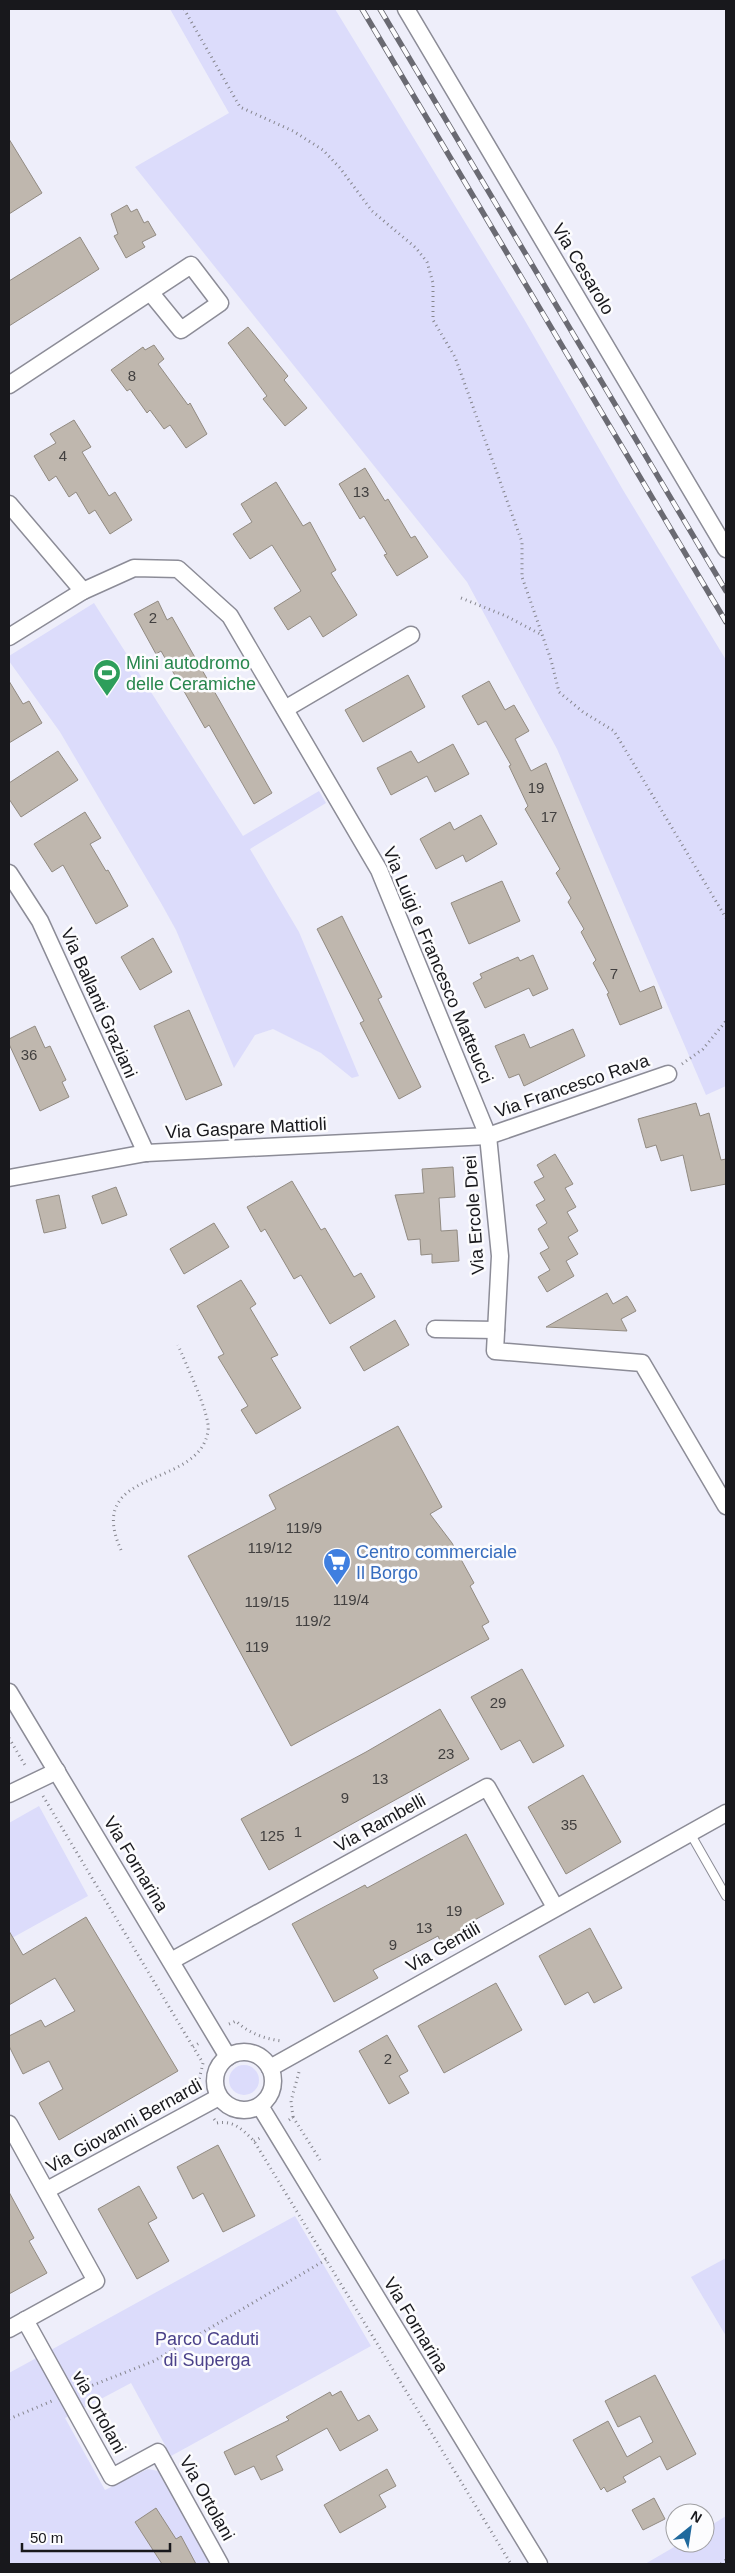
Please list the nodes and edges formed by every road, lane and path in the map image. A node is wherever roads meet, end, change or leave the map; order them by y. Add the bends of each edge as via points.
1 (184, 9) edge
2 (406, 9) edge
3 (150, 292) dead end
4 (9, 385) edge
5 (9, 504) edge
6 (726, 549) edge
7 (83, 591) junction
8 (461, 598) dead end
9 (410, 635) dead end
10 (542, 635) junction
11 (9, 637) edge
12 (285, 709) junction
13 (9, 873) edge
14 (726, 918) edge
15 (726, 1021) edge
16 (668, 1074) joint
17 (488, 1136) junction
18 (146, 1153) junction
19 (9, 1178) edge
20 (435, 1329) dead end
21 (496, 1330) junction
22 (178, 1345) dead end
23 (726, 1506) edge
24 (121, 1550) dead end
25 (9, 1692) edge
26 (9, 1738) edge
27 (56, 1771) junction
28 (29, 1772) dead end
29 (40, 1790) dead end
30 (9, 1794) edge
31 (726, 1813) edge
32 (690, 1833) junction
33 (726, 1896) edge
34 (555, 1907) junction
35 (171, 1961) junction
36 (215, 2034) junction
37 (193, 2046) junction
38 (293, 2055) junction
39 (228, 2056) junction
40 (270, 2068) junction
41 (219, 2096) junction
42 (205, 2104) junction
43 (260, 2106) junction
44 (293, 2117) junction
45 (9, 2124) edge
46 (274, 2129) junction
47 (254, 2141) junction
48 (320, 2160) dead end
49 (47, 2190) junction
50 (346, 2248) junction
51 (327, 2259) junction
52 (25, 2320) junction
53 (9, 2329) edge
54 (66, 2396) junction
55 (9, 2419) edge
56 (158, 2452) joint
57 (726, 2560) edge
58 (220, 2564) edge
59 (511, 2564) edge
60 (539, 2564) edge
61 (721, 2564) edge

1 - 10 path via 240,107 294,131 322,150 372,210 416,248 427,262 433,283 433,320 455,358 522,542 522,577
2 - 6 street, Via Cesarolo
3 - 4 street
5 - 7 street
7 - 11 street, Via Luigi e Francesco Matteucci
7 - 12 street, Via Luigi e Francesco Matteucci via 134,568 178,569 230,616
8 - 10 path
9 - 12 street
10 - 14 path via 559,692 614,731
12 - 17 street, Via Luigi e Francesco Matteucci via 379,870
13 - 18 street, Via Ballanti Graziani via 40,921
15 - 16 path via 703,1049
16 - 17 street, Via Francesco Rava
17 - 18 street, Via Gaspare Mattioli
17 - 21 street, Via Ercole Drei via 500,1256
18 - 19 street, Via Gaspare Mattioli
20 - 21 street
21 - 23 street, Via Ercole Drei via 495,1351 642,1362
22 - 24 path via 207,1417 208,1431 202,1445 186,1462 129,1490 118,1501 113,1518 114,1534
25 - 27 street, Via Fornarina
26 - 28 path
27 - 30 street
27 - 35 street, Via Fornarina
29 - 37 path
31 - 32 street, Via Gentili
32 - 33 lane
32 - 34 street, Via Gentili
34 - 35 street, Via Rambelli via 487,1787
34 - 38 street, Via Gentili
35 - 36 street, Via Fornarina
36 - 37 path
36 - 38 path via 236,2021 268,2039 285,2041
36 - 39 street, Via Fornarina
37 - 42 path via 203,2063 199,2080 193,2085
38 - 40 street, Via Gentili
38 - 44 path via 300,2069 290,2101
39 - 40 street via 247,2052 264,2060
39 - 41 street via 215,2079
40 - 43 street via 271,2093
41 - 42 street, Via Giovanni Bernardi
41 - 43 street via 233,2108
42 - 47 path via 217,2123 234,2124
42 - 49 street, Via Giovanni Bernardi
43 - 46 street, Via Fornarina
44 - 46 path
44 - 48 path
45 - 49 street, Via Giovanni Bernardi
46 - 47 path
46 - 50 street, Via Fornarina
47 - 51 path
49 - 52 street, Via Giovanni Bernardi via 96,2281
50 - 51 path
50 - 60 street, Via Fornarina
51 - 54 path via 154,2361
51 - 59 path
52 - 53 street, Via Giovanni Bernardi
52 - 54 street, via Ortolani
54 - 55 path
54 - 56 street, via Ortolani via 112,2477
56 - 58 street, Via Ortolani
57 - 61 path

